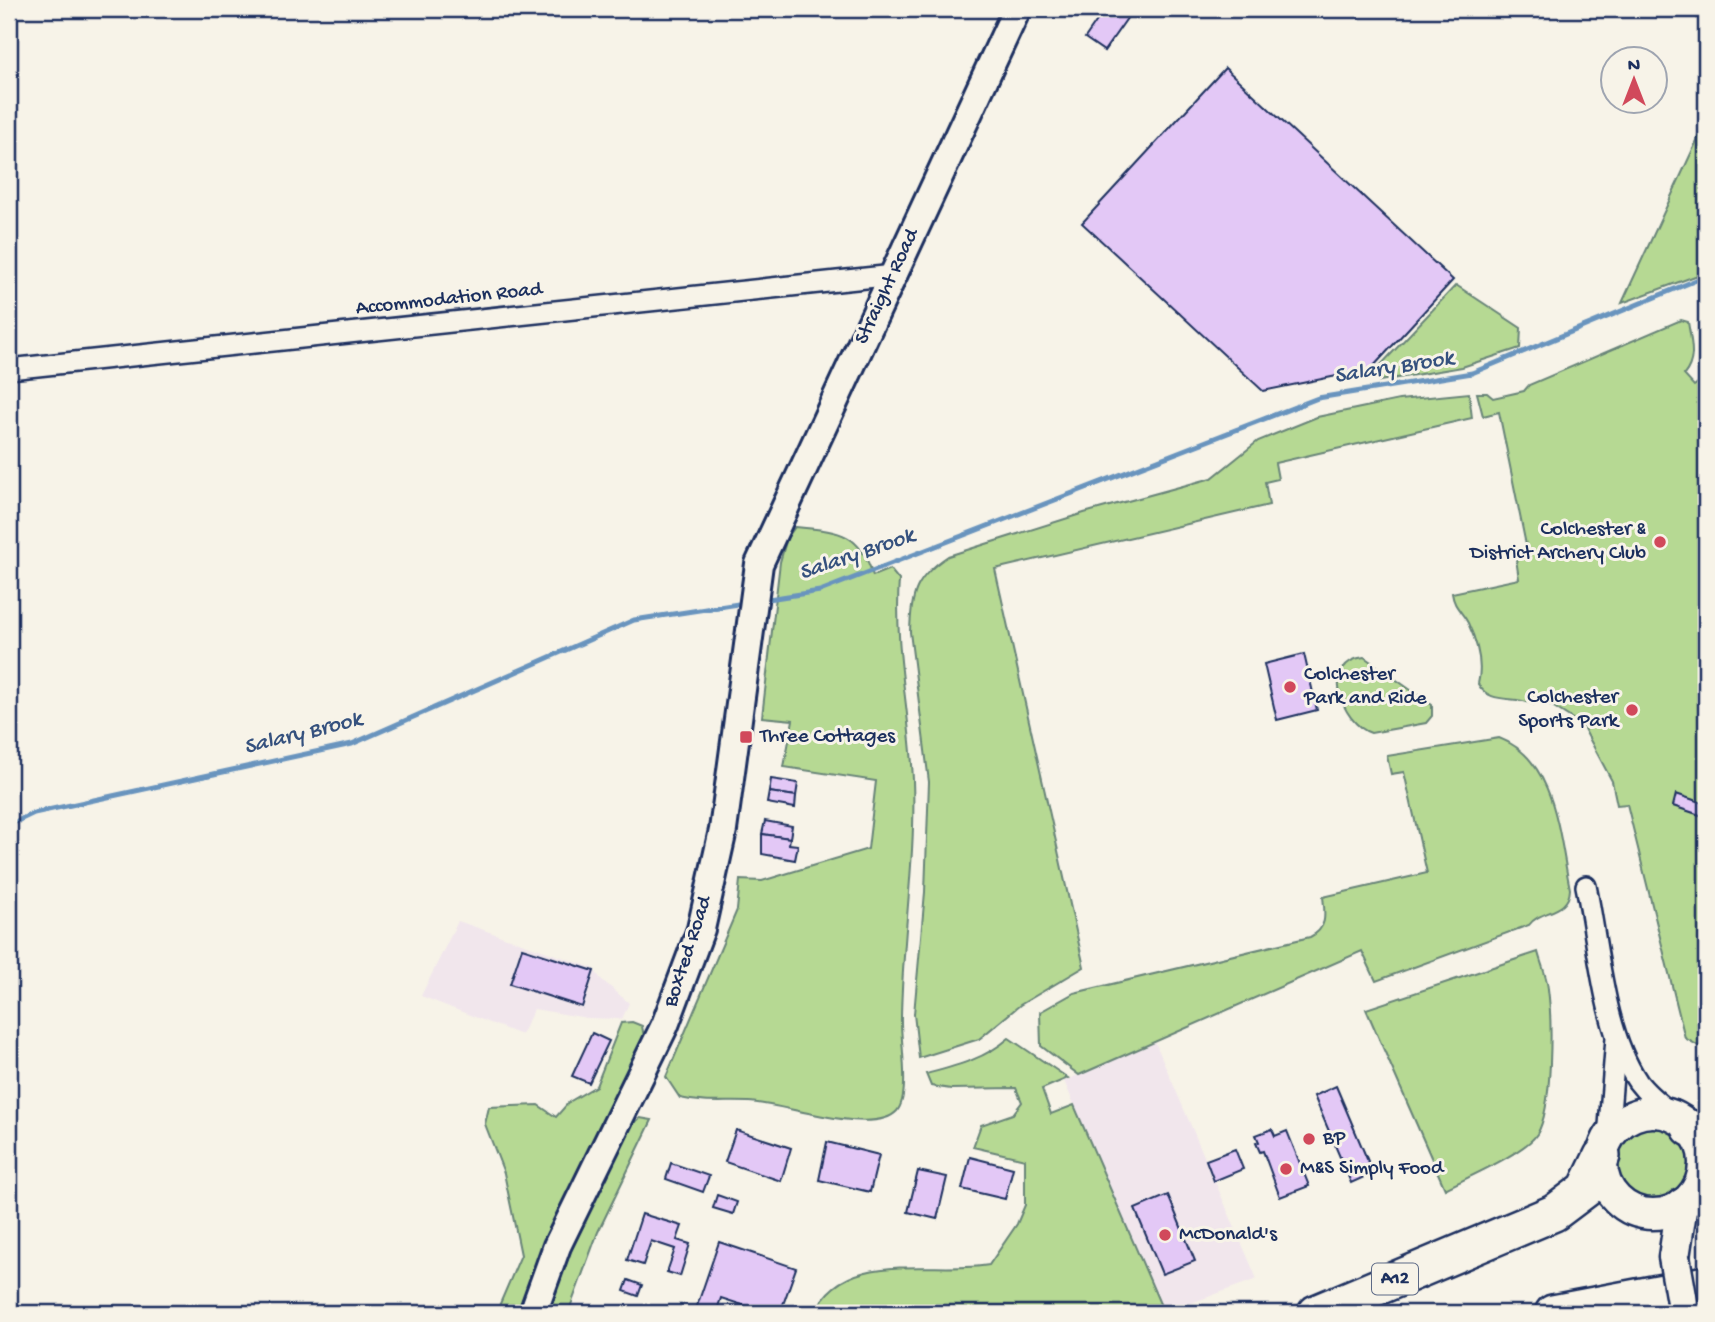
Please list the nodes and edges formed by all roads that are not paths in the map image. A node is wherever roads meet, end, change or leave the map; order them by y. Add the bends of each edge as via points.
1 (1017, 9) edge
2 (894, 275) junction
3 (9, 369) edge
4 (755, 589) joint
5 (1586, 886) dead end
6 (1616, 1038) junction
7 (1691, 1127) edge
8 (1605, 1147) junction
9 (1682, 1204) junction
10 (1645, 1213) junction
11 (1674, 1254) junction
12 (1706, 1284) edge
13 (1706, 1312) edge
14 (533, 1313) edge
15 (1316, 1313) edge
16 (1553, 1313) edge
17 (1684, 1313) edge
18 (1700, 1313) edge

1 - 2 street, Straight Road
2 - 3 street, Accommodation Road
2 - 4 street, Straight Road
4 - 14 street, Boxted Road via 723,830 701,929 665,1025 557,1246
5 - 6 street
6 - 7 street via 1638,1081
6 - 8 street
7 - 8 main road via 1659,1112 1639,1114 1621,1123
7 - 9 main road via 1699,1141 1703,1170 1693,1195
8 - 10 main road via 1602,1172 1617,1199
8 - 15 highway, A12 via 1586,1189 1554,1213
9 - 10 main road via 1665,1212
9 - 11 main road
10 - 11 main road
11 - 17 main road, bridge
12 - 16 highway
13 - 18 highway

